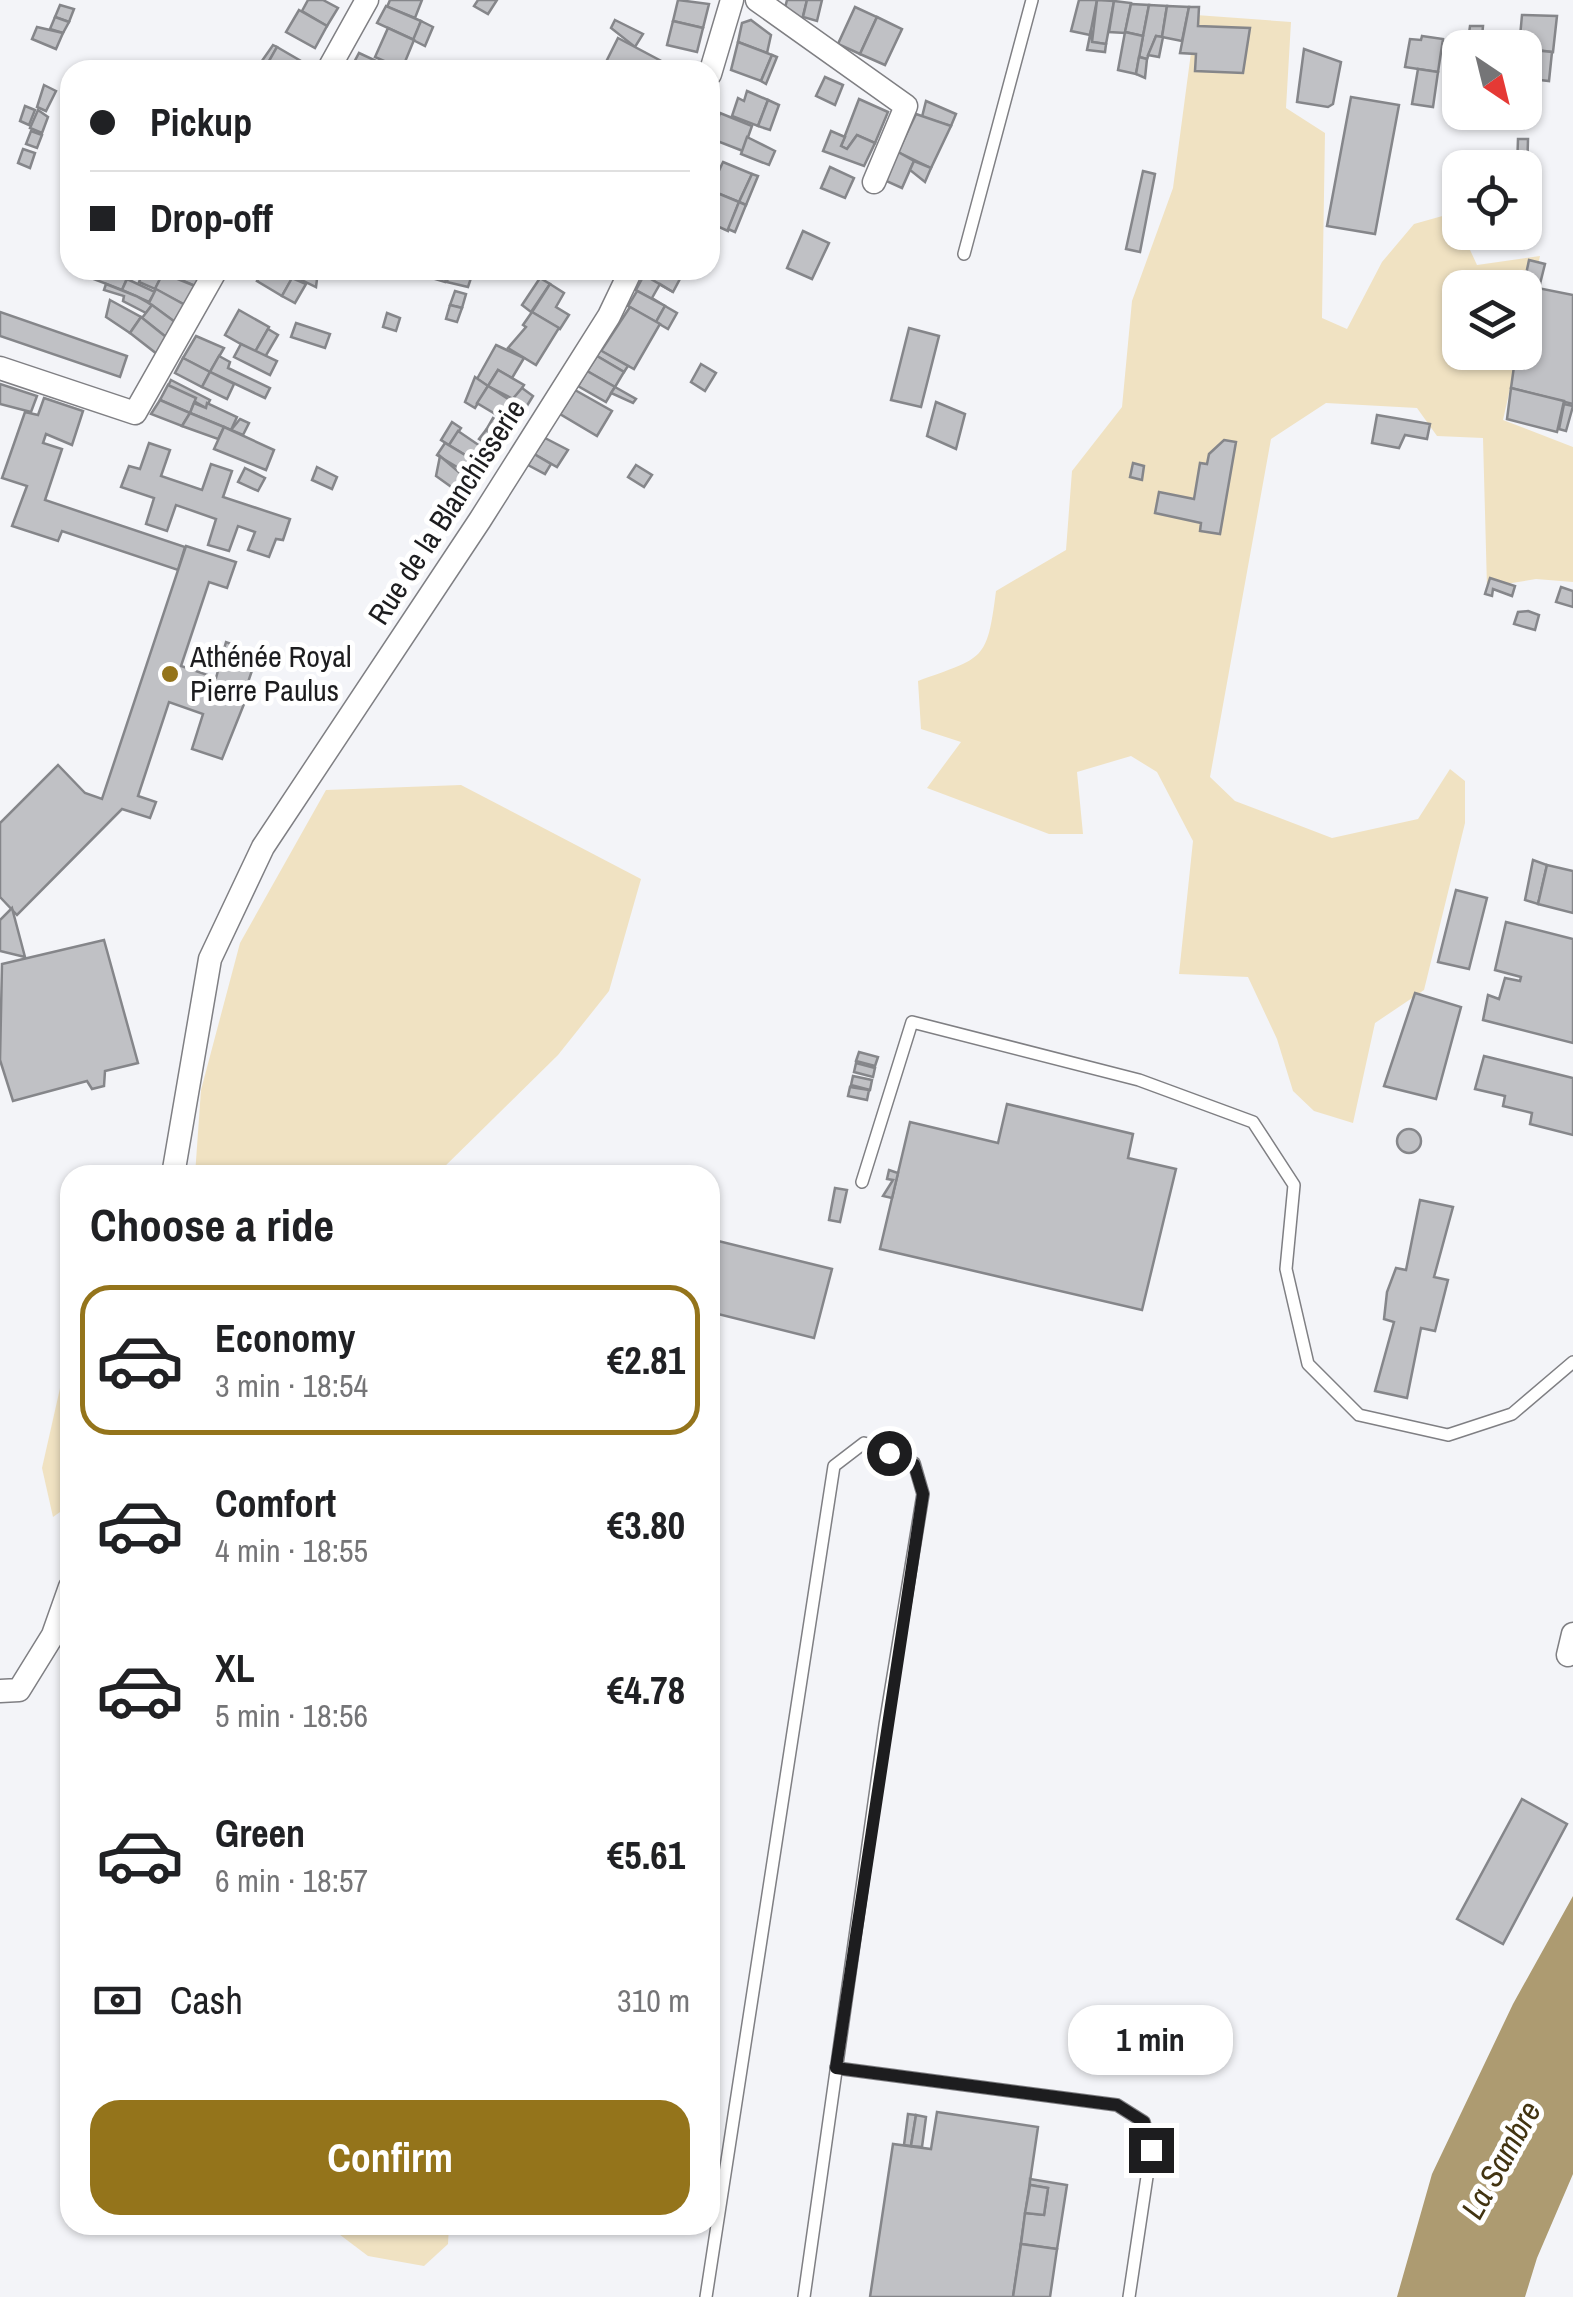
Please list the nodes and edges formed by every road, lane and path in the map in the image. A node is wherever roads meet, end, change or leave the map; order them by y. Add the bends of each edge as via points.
1 (368, 0) edge
2 (732, 0) edge
3 (757, 0) edge
4 (1032, 0) edge
5 (334, 60) edge
6 (714, 60) edge
7 (874, 182) dead end
8 (964, 254) dead end
9 (210, 280) edge
10 (626, 280) edge
11 (0, 368) edge
12 (176, 1165) edge
13 (862, 1182) dead end
14 (1573, 1362) edge
15 (60, 1615) edge
16 (0, 1691) edge
17 (836, 2068) junction
18 (720, 2206) edge
19 (716, 2235) edge
20 (706, 2297) edge
21 (804, 2297) edge
22 (1129, 2297) edge

1 - 5 street
2 - 6 street
3 - 7 street via 906,106
4 - 8 lane
9 - 11 street via 135,414
10 - 12 street, Rue de la Blanchisserie via 480,520 264,847 210,959
13 - 14 lane via 912,1022 1140,1080 1252,1122 1294,1186 1286,1269 1308,1364 1359,1415 1448,1436 1512,1414
15 - 16 street via 18,1690
17 - 18 lane via 923,1494 914,1464 864,1443 834,1466
17 - 21 lane
17 - 22 lane via 1117,2105 1144,2122 1151,2150
19 - 20 lane

